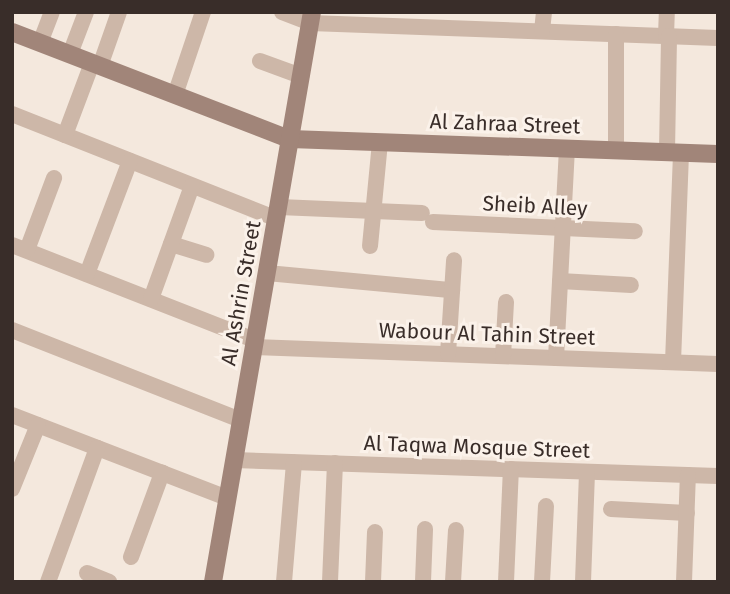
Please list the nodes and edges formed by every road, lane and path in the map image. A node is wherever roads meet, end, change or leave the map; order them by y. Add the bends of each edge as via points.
1 (52, 12) edge
2 (86, 12) edge
3 (119, 12) edge
4 (203, 12) edge
5 (282, 12) edge
6 (544, 12) edge
7 (667, 12) edge
8 (311, 18) edge
9 (407, 19) edge
10 (461, 20) edge
11 (542, 31) junction
12 (12, 32) edge
13 (617, 34) junction
14 (668, 36) junction
15 (718, 38) edge
16 (40, 43) junction
17 (70, 54) junction
18 (260, 61) dead end
19 (96, 64) junction
20 (301, 76) junction
21 (175, 95) junction
22 (12, 114) edge
23 (65, 135) junction
24 (290, 139) junction
25 (380, 142) junction
26 (567, 148) junction
27 (617, 150) junction
28 (674, 152) junction
29 (718, 154) edge
30 (130, 161) junction
31 (54, 178) dead end
32 (192, 186) junction
33 (373, 210) junction
34 (278, 213) junction
35 (563, 228) junction
36 (635, 231) dead end
37 (171, 244) junction
38 (370, 246) dead end
39 (20, 247) edge
40 (206, 256) dead end
41 (454, 260) dead end
42 (267, 273) junction
43 (87, 274) junction
44 (560, 281) junction
45 (631, 285) dead end
46 (452, 290) junction
47 (151, 299) junction
48 (506, 302) dead end
49 (12, 330) edge
50 (255, 343) junction
51 (448, 354) junction
52 (503, 356) junction
53 (556, 358) junction
54 (673, 362) junction
55 (718, 364) edge
56 (12, 415) edge
57 (241, 420) junction
58 (38, 425) junction
59 (97, 448) junction
60 (234, 460) junction
61 (294, 462) junction
62 (335, 463) junction
63 (511, 469) junction
64 (587, 472) junction
65 (162, 473) junction
66 (688, 475) junction
67 (718, 476) edge
68 (12, 489) edge
69 (228, 498) junction
70 (546, 506) dead end
71 (611, 509) dead end
72 (687, 513) junction
73 (425, 529) dead end
74 (456, 530) dead end
75 (375, 532) dead end
76 (131, 557) dead end
77 (87, 573) dead end
78 (48, 582) edge
79 (109, 582) edge
80 (213, 582) edge
81 (284, 582) edge
82 (330, 582) edge
83 (373, 582) edge
84 (423, 582) edge
85 (453, 582) edge
86 (506, 582) edge
87 (542, 582) edge
88 (583, 582) edge
89 (684, 582) edge

1 - 16 street
2 - 17 street
3 - 19 street
4 - 21 street
5 - 8 street
6 - 11 street
7 - 14 street
8 - 9 street
8 - 20 street, Al Ashrin Street
9 - 10 street
10 - 11 street
11 - 13 street
12 - 16 street, Al Zahraa Street
13 - 14 street
13 - 27 street
14 - 15 street
14 - 28 street
16 - 17 street, Al Zahraa Street
17 - 19 street, Al Zahraa Street
18 - 20 street
19 - 21 street, Al Zahraa Street
19 - 23 street
20 - 24 street, Al Ashrin Street
21 - 24 street, Al Zahraa Street
22 - 23 street, Sheib Alley
23 - 30 street, Sheib Alley
24 - 25 street, Al Zahraa Street
24 - 34 street, Al Ashrin Street
25 - 26 street, Al Zahraa Street
25 - 33 street
26 - 27 street, Al Zahraa Street
26 - 35 street
27 - 28 street, Al Zahraa Street
28 - 29 street, Al Zahraa Street
28 - 54 street
30 - 32 street, Sheib Alley
30 - 43 street
31 - 39 street
32 - 34 street, Sheib Alley
32 - 37 street
33 - 34 street, Sheib Alley
33 - 35 street, Sheib Alley
33 - 38 street
34 - 42 street, Al Ashrin Street
35 - 36 street, Sheib Alley
35 - 44 street
37 - 40 street
37 - 47 street
39 - 43 street, Wabour Al Tahin Street
41 - 46 street
42 - 46 street
42 - 50 street, Al Ashrin Street
43 - 47 street, Wabour Al Tahin Street
44 - 45 street
44 - 53 street
46 - 51 street
47 - 50 street, Wabour Al Tahin Street
48 - 52 street
49 - 57 street
50 - 51 street, Wabour Al Tahin Street
50 - 57 street, Al Ashrin Street
51 - 52 street, Wabour Al Tahin Street
52 - 53 street, Wabour Al Tahin Street
53 - 54 street, Wabour Al Tahin Street
54 - 55 street, Wabour Al Tahin Street
56 - 58 street
57 - 60 street, Al Ashrin Street
58 - 59 street
58 - 68 street
59 - 65 street
59 - 78 street
60 - 61 street, Al Taqwa Mosque Street
60 - 69 street, Al Ashrin Street
61 - 62 street, Al Taqwa Mosque Street
61 - 81 street
62 - 63 street, Al Taqwa Mosque Street
62 - 82 street
63 - 64 street, Al Taqwa Mosque Street
63 - 86 street
64 - 66 street, Al Taqwa Mosque Street
64 - 88 street
65 - 69 street
65 - 76 street
66 - 67 street, Al Taqwa Mosque Street
66 - 72 street
69 - 80 street, Al Ashrin Street
70 - 87 street
71 - 72 street
72 - 89 street
73 - 84 street
74 - 85 street
75 - 83 street
77 - 79 street

